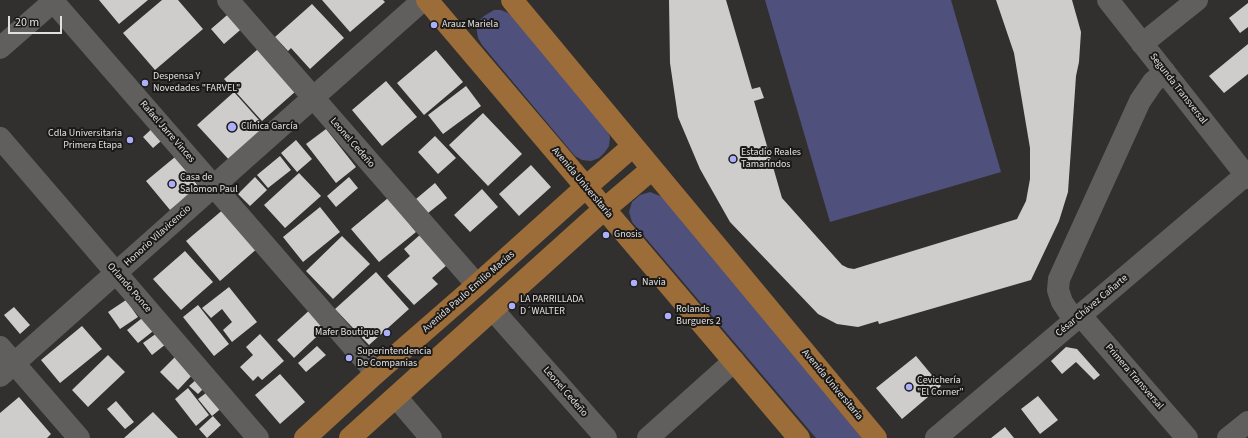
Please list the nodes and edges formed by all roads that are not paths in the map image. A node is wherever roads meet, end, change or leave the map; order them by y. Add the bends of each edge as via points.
1 (228, 0) edge
2 (423, 0) edge
3 (427, 0) edge
4 (512, 0) edge
5 (1108, 0) edge
6 (1198, 0) edge
7 (54, 1) edge
8 (1142, 44) junction
9 (0, 48) edge
10 (1165, 72) junction
11 (313, 97) junction
12 (0, 138) edge
13 (633, 146) junction
14 (652, 169) junction
15 (1247, 175) edge
16 (214, 186) junction
17 (580, 193) junction
18 (599, 215) junction
19 (116, 273) junction
20 (477, 285) junction
21 (493, 310) junction
22 (1078, 318) junction
23 (734, 361) junction
24 (5, 362) edge
25 (376, 373) junction
26 (396, 397) junction
27 (1248, 422) edge
28 (79, 438) edge
29 (258, 438) edge
30 (305, 438) edge
31 (350, 438) edge
32 (431, 438) edge
33 (606, 438) edge
34 (648, 438) edge
35 (799, 438) edge
36 (876, 438) edge
37 (936, 438) edge
38 (1187, 438) edge
39 (1228, 438) edge

1 - 11 street, Leonel Cedeño
2 - 11 street, Honorio Vilavicencio
3 - 17 main road, Avenida Universitaria
4 - 13 main road, Avenida Universitaria
5 - 8 street, Segunda Transversal
6 - 8 street
7 - 9 street
7 - 16 street, Rafael Jarre Vinces
8 - 10 street, Segunda Transversal
10 - 15 street, Segunda Transversal
10 - 22 street, Primera Transversal via 1153,82 1140,101 1059,278 1058,290 1062,302
11 - 16 street, Honorio Vilavicencio
11 - 20 street, Leonel Cedeño
12 - 19 street, Orlando Ponce
13 - 14 main road, Avenida Universitaria
13 - 17 main road, Avenida Paulo Emilio Macías
14 - 18 main road
14 - 36 main road, Avenida Universitaria
15 - 22 street, César Chávez Cañarte
16 - 19 street, Honorio Vilavicencio
16 - 25 street, Rafael Jarre Vinces
17 - 18 main road via 580,197 591,202 595,213
17 - 20 main road, Avenida Paulo Emilio Macías
18 - 21 main road
18 - 23 main road, Avenida Universitaria
19 - 24 street, Honorio Vilavicencio
19 - 29 street, Orlando Ponce
20 - 25 main road, Avenida Paulo Emilio Macías
21 - 26 main road
21 - 33 street, Leonel Cedeño
22 - 37 street, César Chávez Cañarte
22 - 38 street, Primera Transversal
23 - 34 street
23 - 35 main road, Avenida Universitaria
24 - 28 street
25 - 30 main road, Avenida Paulo Emilio Macías
26 - 31 main road
26 - 32 street
27 - 39 street

